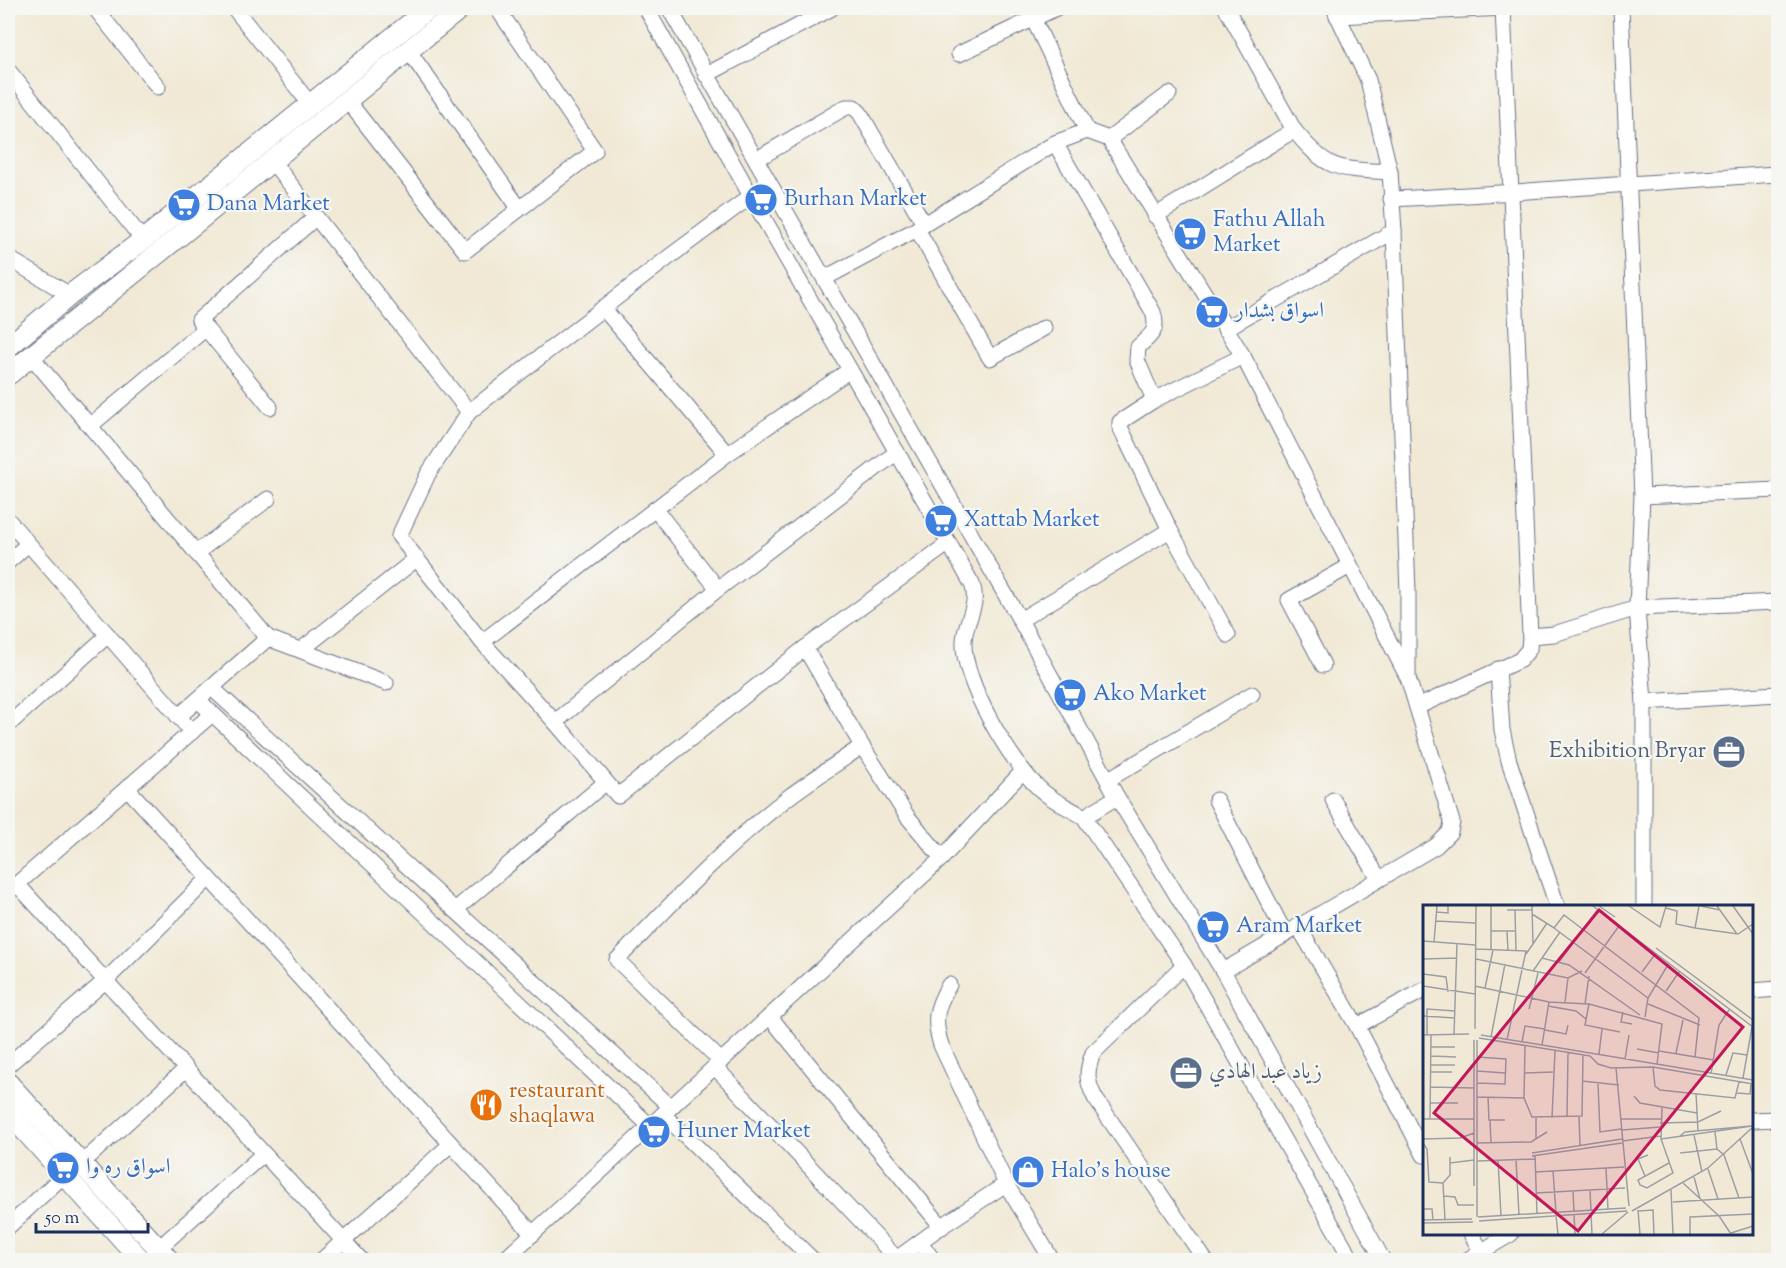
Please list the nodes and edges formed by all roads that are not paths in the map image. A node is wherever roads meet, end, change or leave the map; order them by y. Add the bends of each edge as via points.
1 (95, 8) edge
2 (234, 8) edge
3 (429, 8) edge
4 (460, 8) edge
5 (497, 8) edge
6 (646, 8) edge
7 (669, 8) edge
8 (832, 8) edge
9 (1056, 8) edge
10 (1226, 8) edge
11 (1503, 8) edge
12 (1621, 8) edge
13 (1031, 12) edge
14 (1336, 12) edge
15 (408, 50) junction
16 (959, 54) dead end
17 (8, 70) edge
18 (706, 75) junction
19 (158, 87) dead end
20 (1169, 94) dead end
21 (347, 100) junction
22 (310, 104) junction
23 (1294, 130) junction
24 (1087, 131) junction
25 (1109, 139) junction
26 (1055, 143) junction
27 (757, 159) junction
28 (272, 161) junction
29 (1390, 172) junction
30 (1779, 174) edge
31 (1628, 183) junction
32 (1509, 194) junction
33 (751, 196) junction
34 (1391, 199) junction
35 (519, 208) junction
36 (1155, 216) junction
37 (316, 217) junction
38 (920, 226) junction
39 (1394, 231) junction
40 (143, 240) junction
41 (8, 258) edge
42 (825, 278) junction
43 (70, 296) junction
44 (603, 308) junction
45 (206, 328) junction
46 (1044, 328) dead end
47 (1226, 329) junction
48 (8, 347) edge
49 (31, 356) junction
50 (1243, 356) junction
51 (850, 370) junction
52 (8, 375) edge
53 (1154, 400) junction
54 (270, 407) dead end
55 (469, 412) junction
56 (90, 426) junction
57 (897, 452) junction
58 (727, 454) junction
59 (1779, 490) edge
60 (1642, 496) junction
61 (268, 499) dead end
62 (655, 509) junction
63 (8, 520) edge
64 (1170, 530) junction
65 (949, 543) junction
66 (28, 544) junction
67 (196, 553) junction
68 (416, 559) junction
69 (8, 562) edge
70 (1350, 566) junction
71 (718, 589) junction
72 (1002, 589) junction
73 (1779, 602) edge
74 (975, 603) junction
75 (1637, 608) junction
76 (1020, 620) junction
77 (108, 635) junction
78 (1228, 635) dead end
79 (1530, 636) junction
80 (268, 638) junction
81 (482, 642) junction
82 (805, 648) junction
83 (301, 650) junction
84 (1323, 665) dead end
85 (1498, 669) junction
86 (1408, 678) junction
87 (386, 683) dead end
88 (212, 688) junction
89 (1252, 694) dead end
90 (1779, 694) edge
91 (198, 700) junction
92 (1644, 702) junction
93 (1418, 707) junction
94 (212, 714) junction
95 (178, 717) junction
96 (555, 722) junction
97 (8, 725) edge
98 (192, 732) junction
99 (862, 746) junction
100 (1023, 771) junction
101 (1109, 779) junction
102 (606, 782) junction
103 (127, 788) junction
104 (1117, 796) junction
105 (1216, 800) dead end
106 (1333, 800) dead end
107 (1084, 817) junction
108 (942, 858) junction
109 (209, 878) junction
110 (1379, 879) junction
111 (12, 888) edge
112 (1557, 905) edge
113 (1644, 905) edge
114 (455, 910) junction
115 (1292, 930) junction
116 (1184, 964) junction
117 (1223, 971) junction
118 (105, 981) junction
119 (950, 985) dead end
120 (1779, 989) edge
121 (1753, 990) edge
122 (1423, 991) edge
123 (770, 1017) junction
124 (1357, 1026) junction
125 (718, 1064) junction
126 (8, 1065) edge
127 (186, 1069) junction
128 (8, 1083) edge
129 (667, 1111) junction
130 (8, 1112) edge
131 (1779, 1119) edge
132 (1753, 1120) edge
133 (650, 1126) junction
134 (1420, 1137) edge
135 (451, 1144) junction
136 (263, 1154) junction
137 (73, 1169) junction
138 (1006, 1184) junction
139 (8, 1227) edge
140 (942, 1227) junction
141 (533, 1234) junction
142 (1472, 1235) edge
143 (1508, 1235) edge
144 (343, 1241) junction
145 (920, 1242) junction
146 (1482, 1252) junction
147 (164, 1255) edge
148 (141, 1260) edge
149 (322, 1260) edge
150 (361, 1260) edge
151 (504, 1260) edge
152 (813, 1260) edge
153 (896, 1260) edge
154 (933, 1260) edge
155 (1052, 1260) edge
156 (1205, 1260) edge
157 (1352, 1260) edge
158 (1383, 1260) edge
159 (1467, 1260) edge

1 - 19 street
2 - 22 street
3 - 22 street
4 - 15 street
5 - 35 street via 595,151
6 - 33 street
7 - 18 street
8 - 18 street
9 - 13 street
10 - 23 street
11 - 14 street
11 - 32 street
12 - 31 street
13 - 16 street
13 - 24 street
14 - 29 street via 1368,80
15 - 21 street
15 - 35 street
17 - 40 street
18 - 27 street
20 - 25 street
21 - 28 street
21 - 35 street via 465,251
22 - 40 street
23 - 29 street via 1309,148 1338,168
23 - 36 street
24 - 25 street
24 - 26 street
25 - 36 street
26 - 38 street
26 - 53 street via 1153,312 1157,323 1137,347 1137,360
27 - 38 street via 846,107 854,107
27 - 42 street
28 - 37 street
28 - 49 street
29 - 34 street
30 - 31 street
31 - 32 street
31 - 60 street
32 - 34 street
32 - 79 street
33 - 44 street
33 - 51 street
34 - 39 street
36 - 47 street
37 - 45 street via 199,320
37 - 55 street
38 - 42 street
38 - 46 street via 990,358
39 - 47 street
39 - 86 street
40 - 43 street
41 - 43 street
42 - 72 street
43 - 48 street
44 - 55 street
44 - 58 street
45 - 54 street
45 - 56 street
47 - 50 street
49 - 52 street
49 - 56 street
50 - 53 street
50 - 70 street
51 - 57 street
51 - 58 street
53 - 64 street via 1124,417 1120,427
55 - 68 street via 428,474 399,536
56 - 67 street
57 - 65 street
57 - 71 street
58 - 62 street
59 - 60 street
60 - 75 street
61 - 67 street
62 - 71 street
62 - 81 street
63 - 66 street
64 - 76 street
64 - 78 street
65 - 74 street via 972,584
65 - 82 street
66 - 69 street
66 - 77 street
67 - 80 street
68 - 81 street
68 - 83 street
70 - 84 street via 1289,600
70 - 86 street
71 - 96 street
72 - 74 street
72 - 76 street
73 - 75 street
74 - 100 street via 964,642 966,662 1001,740
75 - 79 street via 1554,634
75 - 92 street
76 - 101 street
77 - 95 street
77 - 97 street
79 - 85 street via 1529,649 1520,660
80 - 83 street
80 - 88 street
81 - 96 street
82 - 99 street
82 - 102 street via 618,796
83 - 87 street
85 - 93 street
85 - 112 street via 1502,730 1509,761
86 - 93 street
88 - 91 street
88 - 114 street
89 - 101 street
90 - 92 street
91 - 94 street
91 - 95 street
92 - 113 street
93 - 110 street via 1452,822 1450,832 1436,846
94 - 98 street
94 - 133 street
95 - 98 street
96 - 102 street
98 - 103 street
99 - 108 street via 907,816
99 - 125 street via 752,828 677,897 617,960
100 - 107 street via 1041,791
100 - 108 street
101 - 104 street
102 - 114 street
103 - 109 street
103 - 111 street
104 - 107 street
104 - 117 street
105 - 115 street
106 - 110 street
107 - 116 street
108 - 123 street
109 - 118 street
109 - 135 street
110 - 115 street
111 - 118 street
114 - 129 street
115 - 117 street
115 - 124 street
116 - 156 street via 1093,1053 1087,1068 1088,1084
116 - 157 street
117 - 158 street
118 - 126 street
118 - 127 street
119 - 138 street via 940,1001 936,1030
120 - 121 street
122 - 124 street
123 - 125 street
123 - 140 street
124 - 134 street
125 - 129 street
125 - 153 street
127 - 136 street
127 - 137 street
128 - 137 street
129 - 133 street
129 - 152 street
130 - 137 street
131 - 132 street
133 - 141 street
135 - 141 street
135 - 144 street
136 - 144 street
136 - 147 street
137 - 139 street
137 - 147 street
137 - 148 street
138 - 140 street
138 - 155 street
140 - 145 street
141 - 151 street
142 - 146 street
143 - 146 street
144 - 149 street
144 - 150 street
145 - 153 street
145 - 154 street
146 - 159 street

